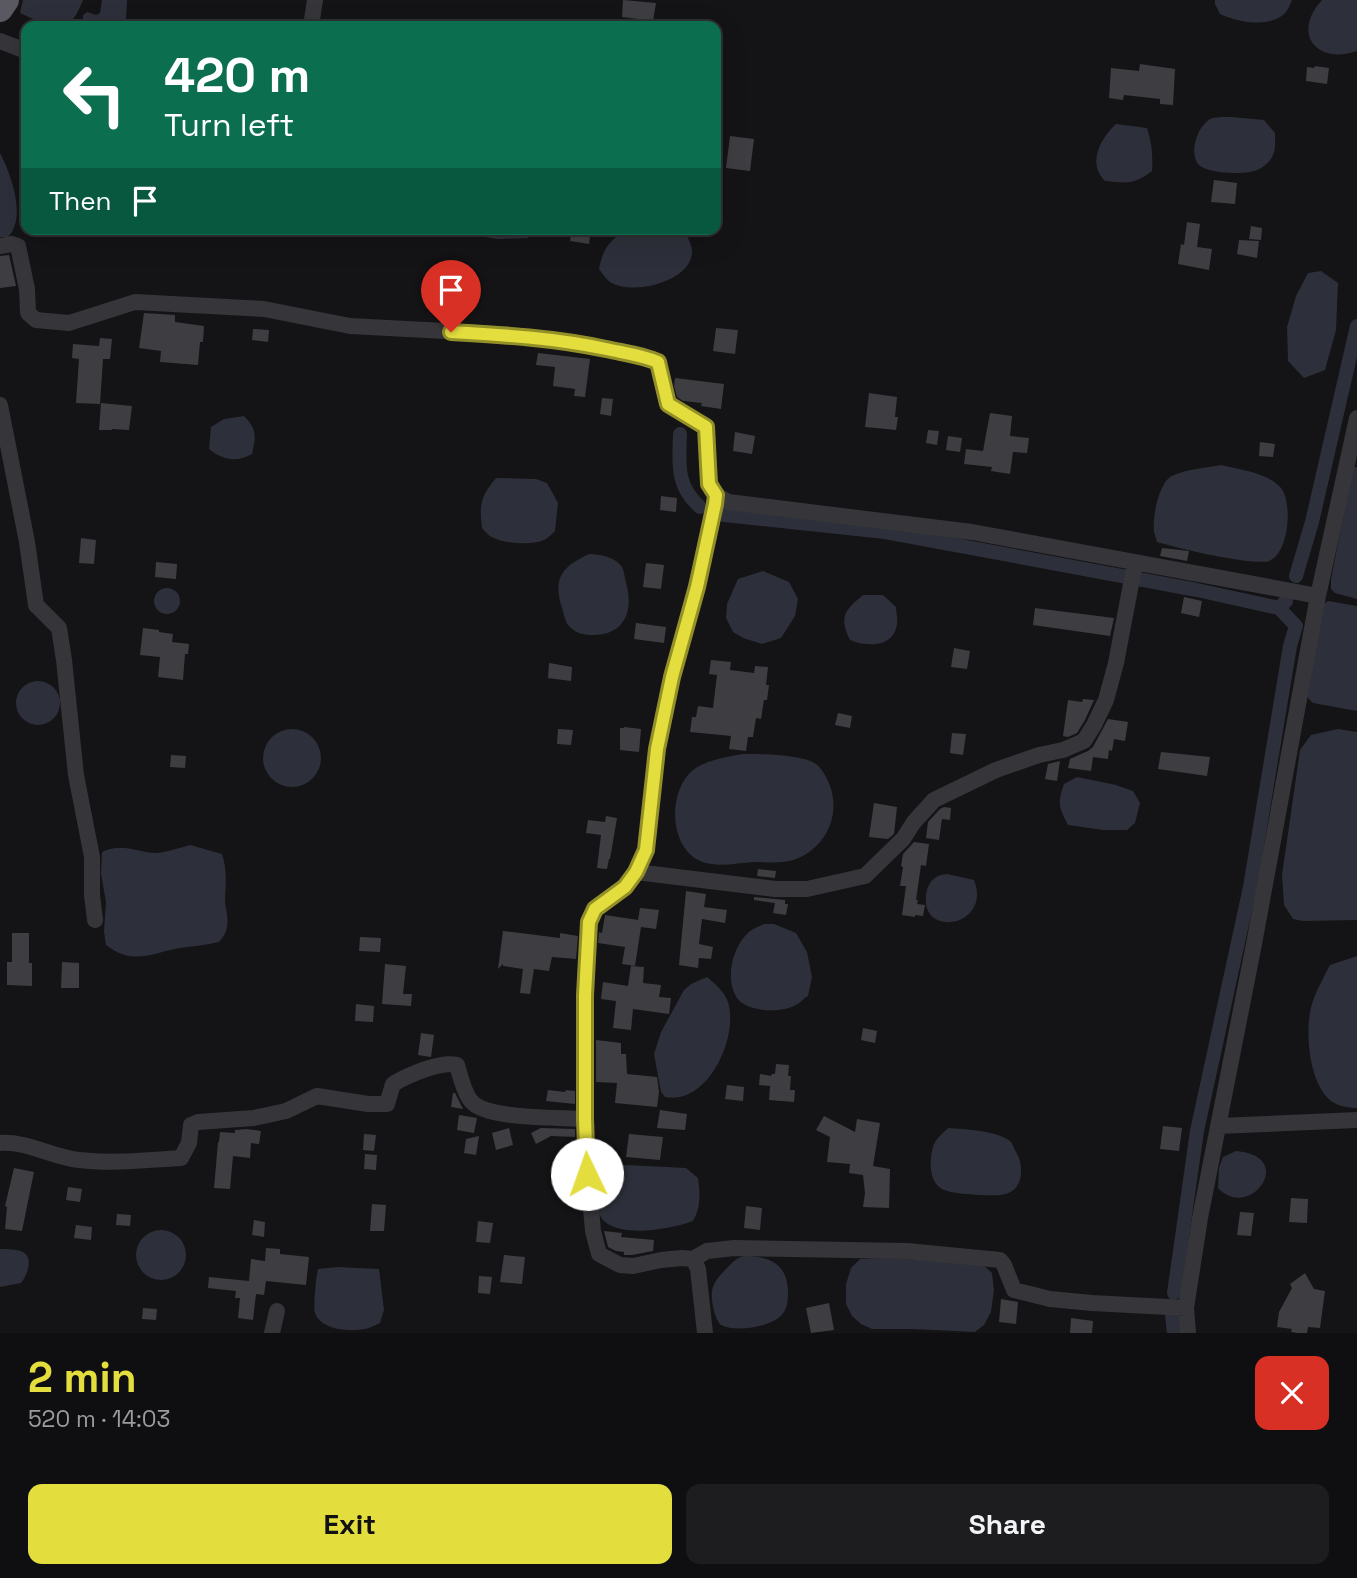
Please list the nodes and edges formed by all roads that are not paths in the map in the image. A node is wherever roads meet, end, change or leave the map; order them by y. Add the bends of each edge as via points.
1 (6, 0) edge
2 (315, 0) edge
3 (0, 9) edge
4 (312, 21) edge
5 (0, 41) edge
6 (21, 49) edge
7 (0, 246) edge
8 (0, 405) edge
9 (1357, 418) edge
10 (1353, 456) edge
11 (716, 495) junction
12 (1136, 563) junction
13 (1318, 596) junction
14 (636, 872) junction
15 (95, 920) dead end
16 (585, 1119) junction
17 (1357, 1119) edge
18 (1219, 1126) junction
19 (0, 1143) edge
20 (693, 1259) junction
21 (1186, 1308) junction
22 (278, 1311) dead end
23 (272, 1333) edge
24 (705, 1333) edge
25 (1188, 1333) edge

1 - 3 highway
2 - 4 street
5 - 6 street
7 - 11 street via 18,246 28,313 36,320 69,323 148,302 264,309 350,326 502,334 641,355 658,362 668,404 706,427 709,484
8 - 15 street via 36,606 59,628 76,775 92,857
9 - 10 street
10 - 13 street
11 - 12 street via 746,505 972,532
11 - 14 street via 672,677 657,749 646,850
12 - 13 street
12 - 14 street via 1109,687 1084,741 996,769 934,800 865,876 807,889 775,889
13 - 18 street
14 - 16 street via 625,887 595,909 589,922
16 - 19 street via 486,1111 471,1102 457,1065 447,1063 393,1084 387,1104 317,1096 286,1111 254,1118 198,1122 191,1125 181,1158 76,1160
16 - 20 street via 589,1197 599,1254 633,1266
17 - 18 street
18 - 21 street
20 - 21 street via 707,1251 734,1248 907,1251 999,1260 1014,1290 1050,1299
20 - 24 street
21 - 25 street
22 - 23 street

